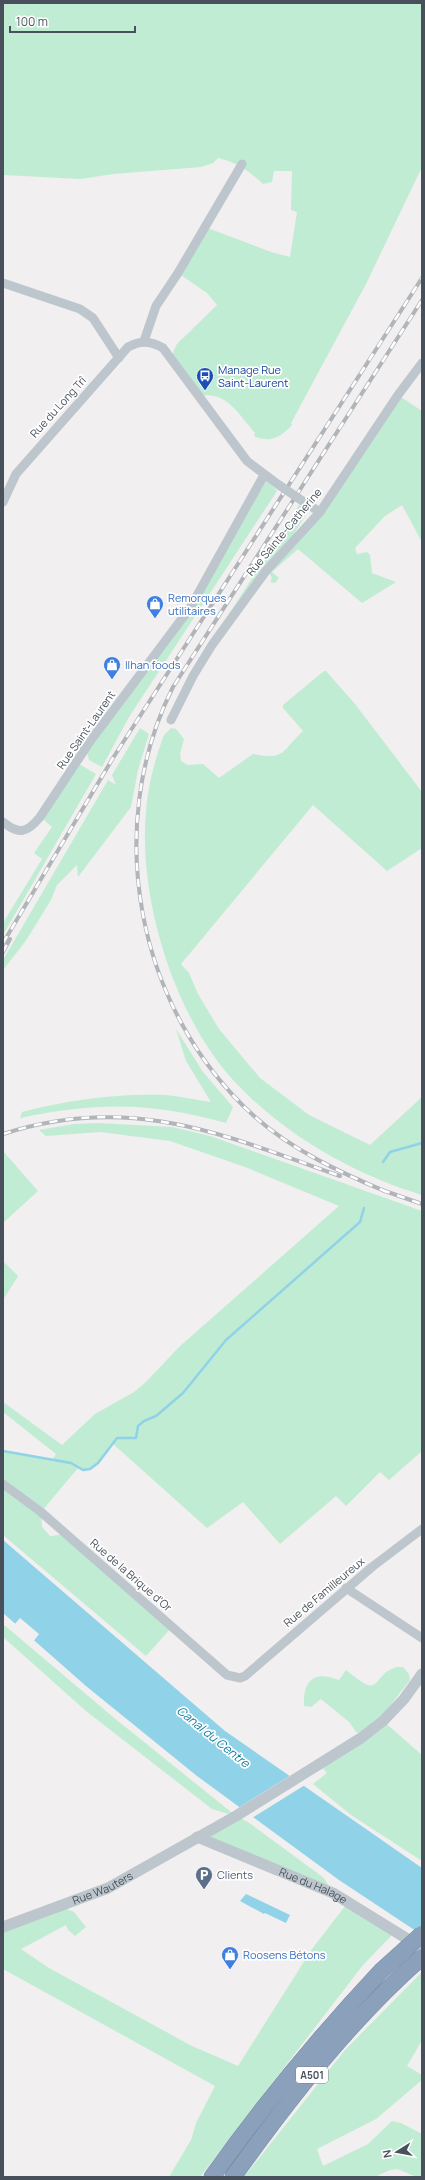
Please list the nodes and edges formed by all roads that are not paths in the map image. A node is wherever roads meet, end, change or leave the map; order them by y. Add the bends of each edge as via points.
1 (242, 164) dead end
2 (3, 283) edge
3 (144, 341) junction
4 (119, 358) junction
5 (422, 363) edge
6 (264, 475) junction
7 (3, 502) edge
8 (320, 512) junction
9 (171, 720) dead end
10 (3, 822) edge
11 (3, 1484) edge
12 (422, 1530) edge
13 (346, 1588) junction
14 (422, 1638) edge
15 (422, 1674) edge
16 (245, 1676) joint
17 (197, 1837) junction
18 (3, 1927) edge
19 (422, 1934) edge
20 (422, 1948) edge
21 (422, 1957) edge
22 (212, 2177) edge
23 (233, 2177) edge

1 - 3 street via 156,306
2 - 4 street via 80,309 93,318
3 - 4 street, Rue du Long Trî via 128,347
3 - 6 street via 163,348 246,461
4 - 7 street, Rue du Long Trî via 16,474
5 - 8 street, Rue Sainte-Catherine
6 - 8 street, bridge
6 - 10 street, Rue Saint-Laurent via 190,608 91,740 40,818 31,828 20,831
8 - 9 street, Rue Sainte-Catherine via 266,572 212,645 192,676
11 - 16 street, Rue de la Brique d'Or via 41,1512 227,1675 240,1678
12 - 13 street, Rue de Familleureux
13 - 14 street
13 - 16 street, Rue de Familleureux
15 - 17 street, Rue Wauters via 384,1721 320,1765
17 - 18 street, Rue Wauters via 108,1888
17 - 20 street, Rue du Halage via 333,1893
19 - 22 highway, A501, bridge via 381,1971 332,2024 278,2088
21 - 23 highway, A501 via 397,1979 346,2034 297,2092

